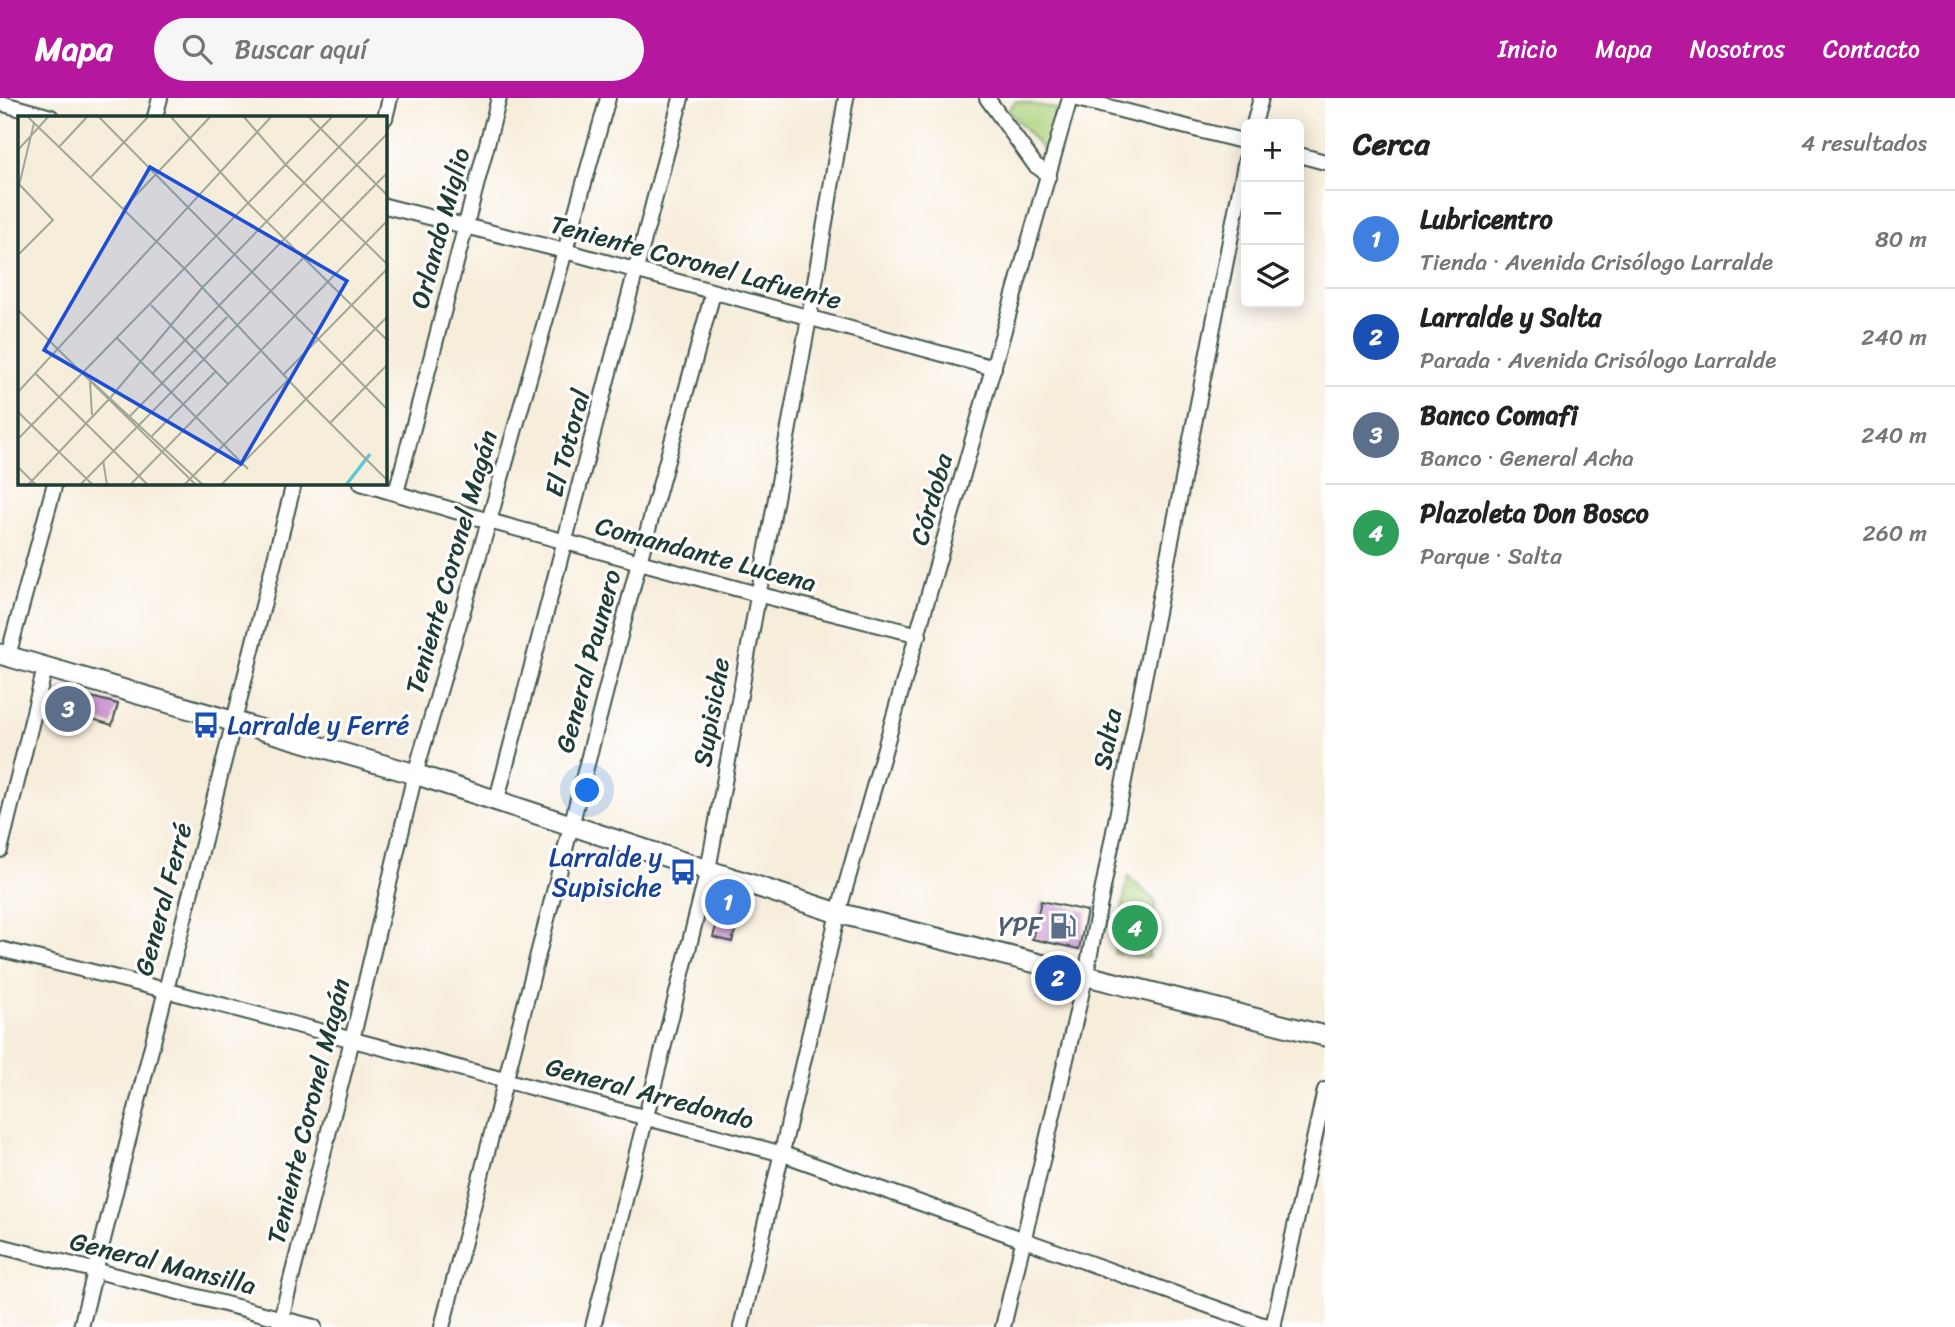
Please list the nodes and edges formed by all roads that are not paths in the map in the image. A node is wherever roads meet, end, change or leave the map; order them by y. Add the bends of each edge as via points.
1 (160, 98) edge
2 (390, 98) edge
3 (499, 98) edge
4 (608, 98) edge
5 (681, 98) edge
6 (846, 98) edge
7 (987, 98) edge
8 (1071, 98) edge
9 (1261, 98) edge
10 (0, 103) edge
11 (47, 116) edge
12 (155, 116) edge
13 (386, 116) edge
14 (1255, 119) edge
15 (1241, 141) edge
16 (1304, 156) edge
17 (1325, 162) edge
18 (1049, 175) junction
19 (1241, 182) edge
20 (387, 207) edge
21 (465, 227) junction
22 (565, 251) junction
23 (637, 271) junction
24 (713, 293) junction
25 (809, 318) junction
26 (994, 368) junction
27 (54, 485) edge
28 (293, 485) edge
29 (367, 485) edge
30 (396, 493) junction
31 (489, 521) junction
32 (566, 542) junction
33 (639, 562) junction
34 (757, 594) junction
35 (919, 635) junction
36 (4, 655) edge
37 (46, 668) junction
38 (234, 722) junction
39 (415, 774) junction
40 (497, 799) junction
41 (571, 823) junction
42 (0, 850) edge
43 (708, 870) junction
44 (838, 913) junction
45 (0, 949) edge
46 (1086, 974) junction
47 (165, 990) junction
48 (1325, 1036) edge
49 (352, 1040) junction
50 (506, 1080) junction
51 (1325, 1090) edge
52 (647, 1117) junction
53 (783, 1154) junction
54 (1024, 1239) junction
55 (0, 1246) edge
56 (95, 1271) junction
57 (280, 1322) edge
58 (81, 1327) edge
59 (313, 1327) edge
60 (442, 1327) edge
61 (593, 1327) edge
62 (741, 1327) edge
63 (1003, 1327) edge
64 (1273, 1327) edge

1 - 12 street
2 - 13 street
3 - 21 street, Orlando Miglio
4 - 22 street, Teniente Coronel Magán
5 - 23 street, El Totoral
6 - 25 street, Supisiche
7 - 18 street via 1035,165
8 - 15 street
8 - 18 street, Córdoba
9 - 14 street
10 - 11 street
16 - 17 street
18 - 26 street, Córdoba
19 - 46 street, Salta
20 - 21 street, Teniente Coronel Lafuente
21 - 22 street, Teniente Coronel Lafuente
21 - 30 street, Orlando Miglio
22 - 23 street, Teniente Coronel Lafuente
22 - 31 street, Teniente Coronel Magán
23 - 24 street, Teniente Coronel Lafuente
23 - 32 street, El Totoral
24 - 25 street, Teniente Coronel Lafuente
24 - 33 street, General Paunero
25 - 26 street, Teniente Coronel Lafuente
25 - 34 street, Supisiche
26 - 35 street, Córdoba
27 - 36 street
28 - 38 street, General Ferré
29 - 30 street, Comandante Lucena
30 - 31 street, Comandante Lucena
31 - 32 street, Comandante Lucena
31 - 39 street, Teniente Coronel Magán
32 - 33 street, Comandante Lucena
32 - 40 street, El Totoral
33 - 34 street, Comandante Lucena
33 - 41 street, General Paunero
34 - 35 street, Comandante Lucena
34 - 43 street, Supisiche
35 - 44 street, Córdoba
36 - 37 main road
37 - 38 main road
37 - 42 street
38 - 39 main road
38 - 47 street, General Ferré
39 - 40 main road
39 - 49 street, Teniente Coronel Magán
40 - 41 main road
41 - 43 main road
41 - 50 street, General Paunero
43 - 44 main road
43 - 52 street, Supisiche
44 - 46 main road
44 - 53 street, Córdoba
45 - 47 street, General Arredondo
46 - 48 main road
46 - 54 street, Salta
47 - 49 street, General Arredondo
47 - 56 street, General Ferré
49 - 50 street, General Arredondo
49 - 57 street, Teniente Coronel Magán
50 - 52 street, General Arredondo
50 - 60 street, General Paunero
51 - 64 street
52 - 53 street, General Arredondo
52 - 61 street, Supisiche
53 - 54 street, General Arredondo
53 - 62 street, Córdoba
54 - 63 street, Salta
54 - 64 street, General Arredondo
55 - 56 street, General Mansilla
56 - 57 street, General Mansilla
56 - 58 street, General Ferré
57 - 59 street, General Mansilla

